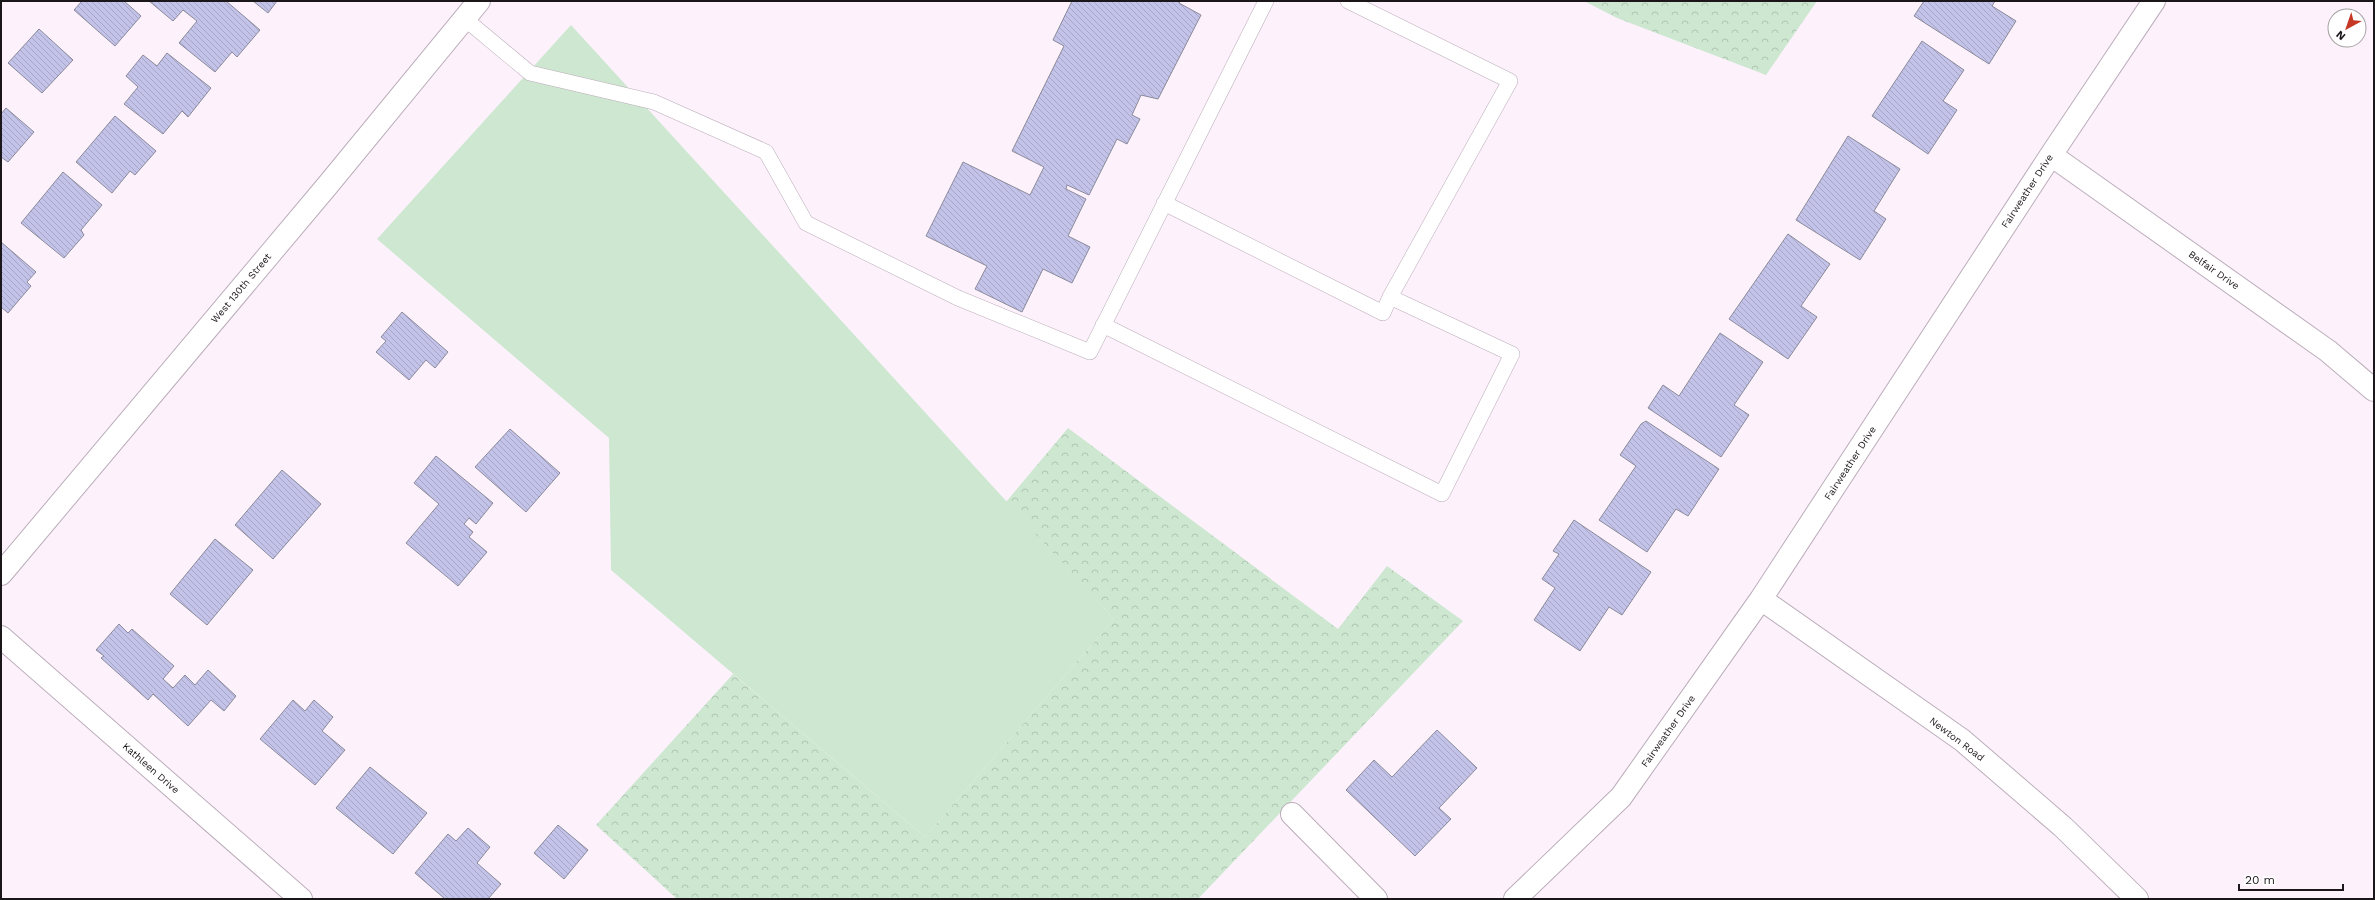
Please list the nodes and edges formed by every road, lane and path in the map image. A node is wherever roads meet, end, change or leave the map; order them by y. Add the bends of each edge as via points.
1 (479, 1) edge
2 (1266, 1) edge
3 (1348, 1) edge
4 (2154, 1) edge
5 (465, 19) junction
6 (2051, 155) junction
7 (1164, 203) junction
8 (1390, 297) junction
9 (1103, 325) junction
10 (2374, 390) edge
11 (1, 574) edge
12 (1761, 600) junction
13 (1, 636) edge
14 (1292, 814) dead end
15 (301, 899) edge
16 (1376, 899) edge
17 (1515, 899) edge
18 (2137, 899) edge

1 - 5 street, West 130th Street
2 - 7 lane
3 - 8 lane via 1510,81
4 - 6 street, Fairweather Drive
5 - 9 lane via 530,73 654,102 766,152 806,223 958,298 1090,352
5 - 11 street, West 130th Street
6 - 10 street, Belfair Drive via 2328,351
6 - 12 street, Fairweather Drive
7 - 8 lane via 1383,312
7 - 9 lane
8 - 9 lane via 1512,354 1442,494
12 - 17 street, Fairweather Drive via 1621,797
12 - 18 street, Newton Road via 1962,740 2063,826
13 - 15 street, Kathleen Drive
14 - 16 street

